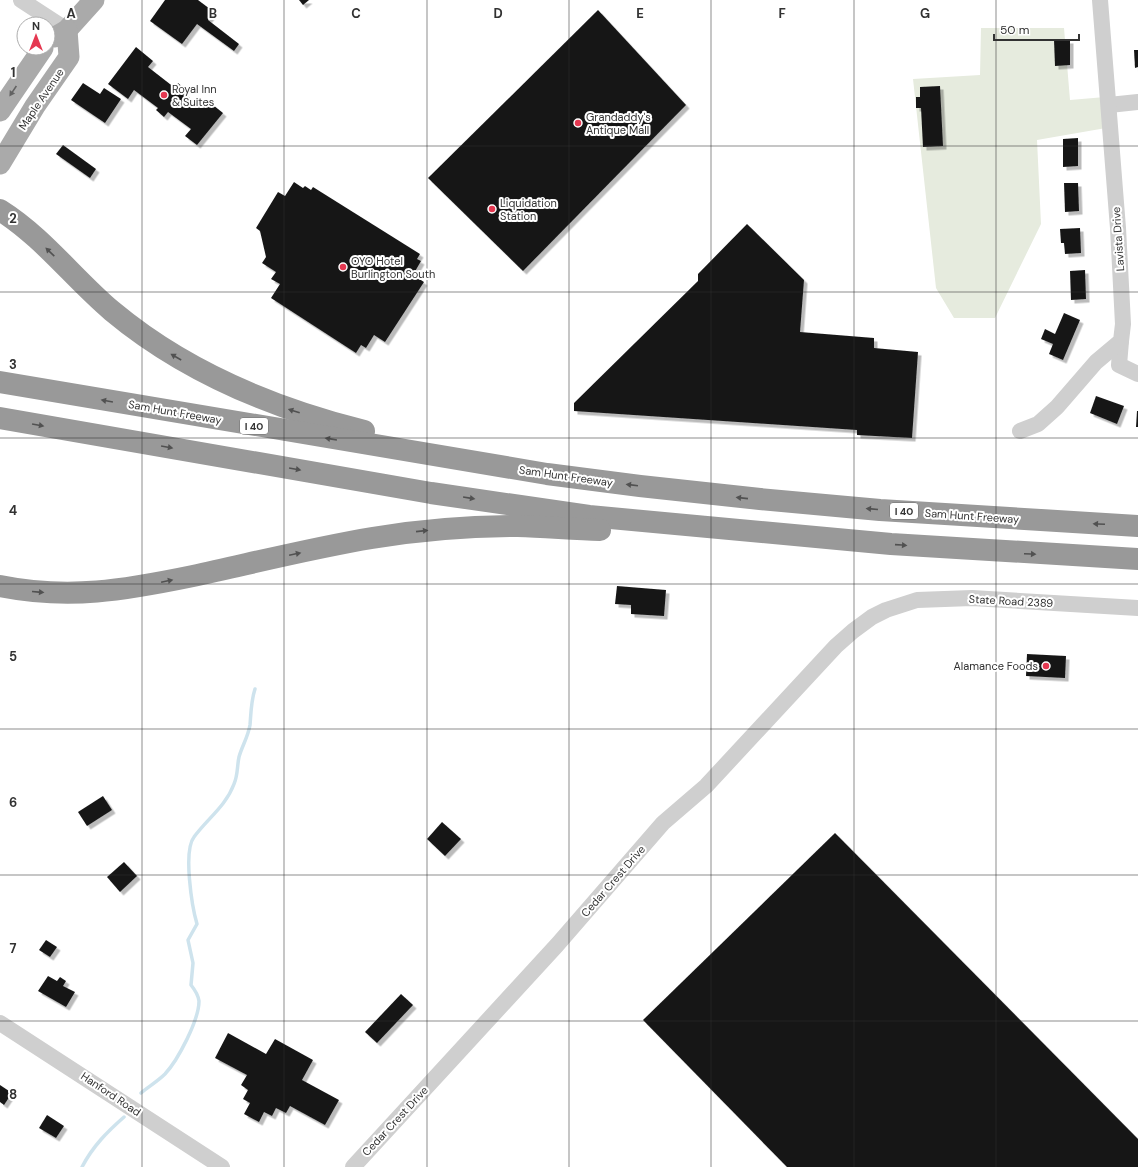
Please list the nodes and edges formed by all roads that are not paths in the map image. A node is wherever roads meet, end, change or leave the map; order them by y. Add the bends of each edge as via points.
1 (21, 0) edge
2 (94, 0) edge
3 (1100, 0) edge
4 (68, 30) junction
5 (56, 37) edge
6 (38, 56) edge
7 (1138, 102) edge
8 (1108, 105) junction
9 (0, 111) edge
10 (0, 164) edge
11 (0, 210) edge
12 (1121, 341) junction
13 (1138, 374) edge
14 (0, 382) edge
15 (0, 418) edge
16 (1020, 431) dead end
17 (508, 468) junction
18 (1138, 526) edge
19 (806, 537) junction
20 (1138, 559) edge
21 (0, 586) edge
22 (1138, 608) edge
23 (886, 610) joint
24 (0, 1023) edge
25 (222, 1167) edge
26 (353, 1167) edge

1 - 4 street
2 - 4 main road
3 - 8 street, Lavista Drive
4 - 5 main road
4 - 10 main road, Maple Avenue via 70,57 31,112
6 -> 9 main road
7 - 8 street
8 - 12 street, Lavista Drive via 1123,324
17 -> 11 highway via 320,420 245,392 197,369 167,352 128,324 28,231
12 - 13 street, Lavista Drive via 1119,365
12 - 16 street via 1096,362 1052,412 1038,424
17 -> 14 highway, Sam Hunt Freeway / I 40
15 -> 19 highway via 431,493 589,516
18 -> 17 highway, Sam Hunt Freeway / I 40 via 760,500
19 -> 20 highway via 996,552
21 -> 19 highway via 56,594 105,591 136,587 370,539 460,528 519,526
22 - 23 street, State Road 2389 via 972,598 917,600
23 - 26 street, Cedar Crest Drive via 853,631 836,646 706,786 663,823 558,945
24 - 25 street, Hanford Road

